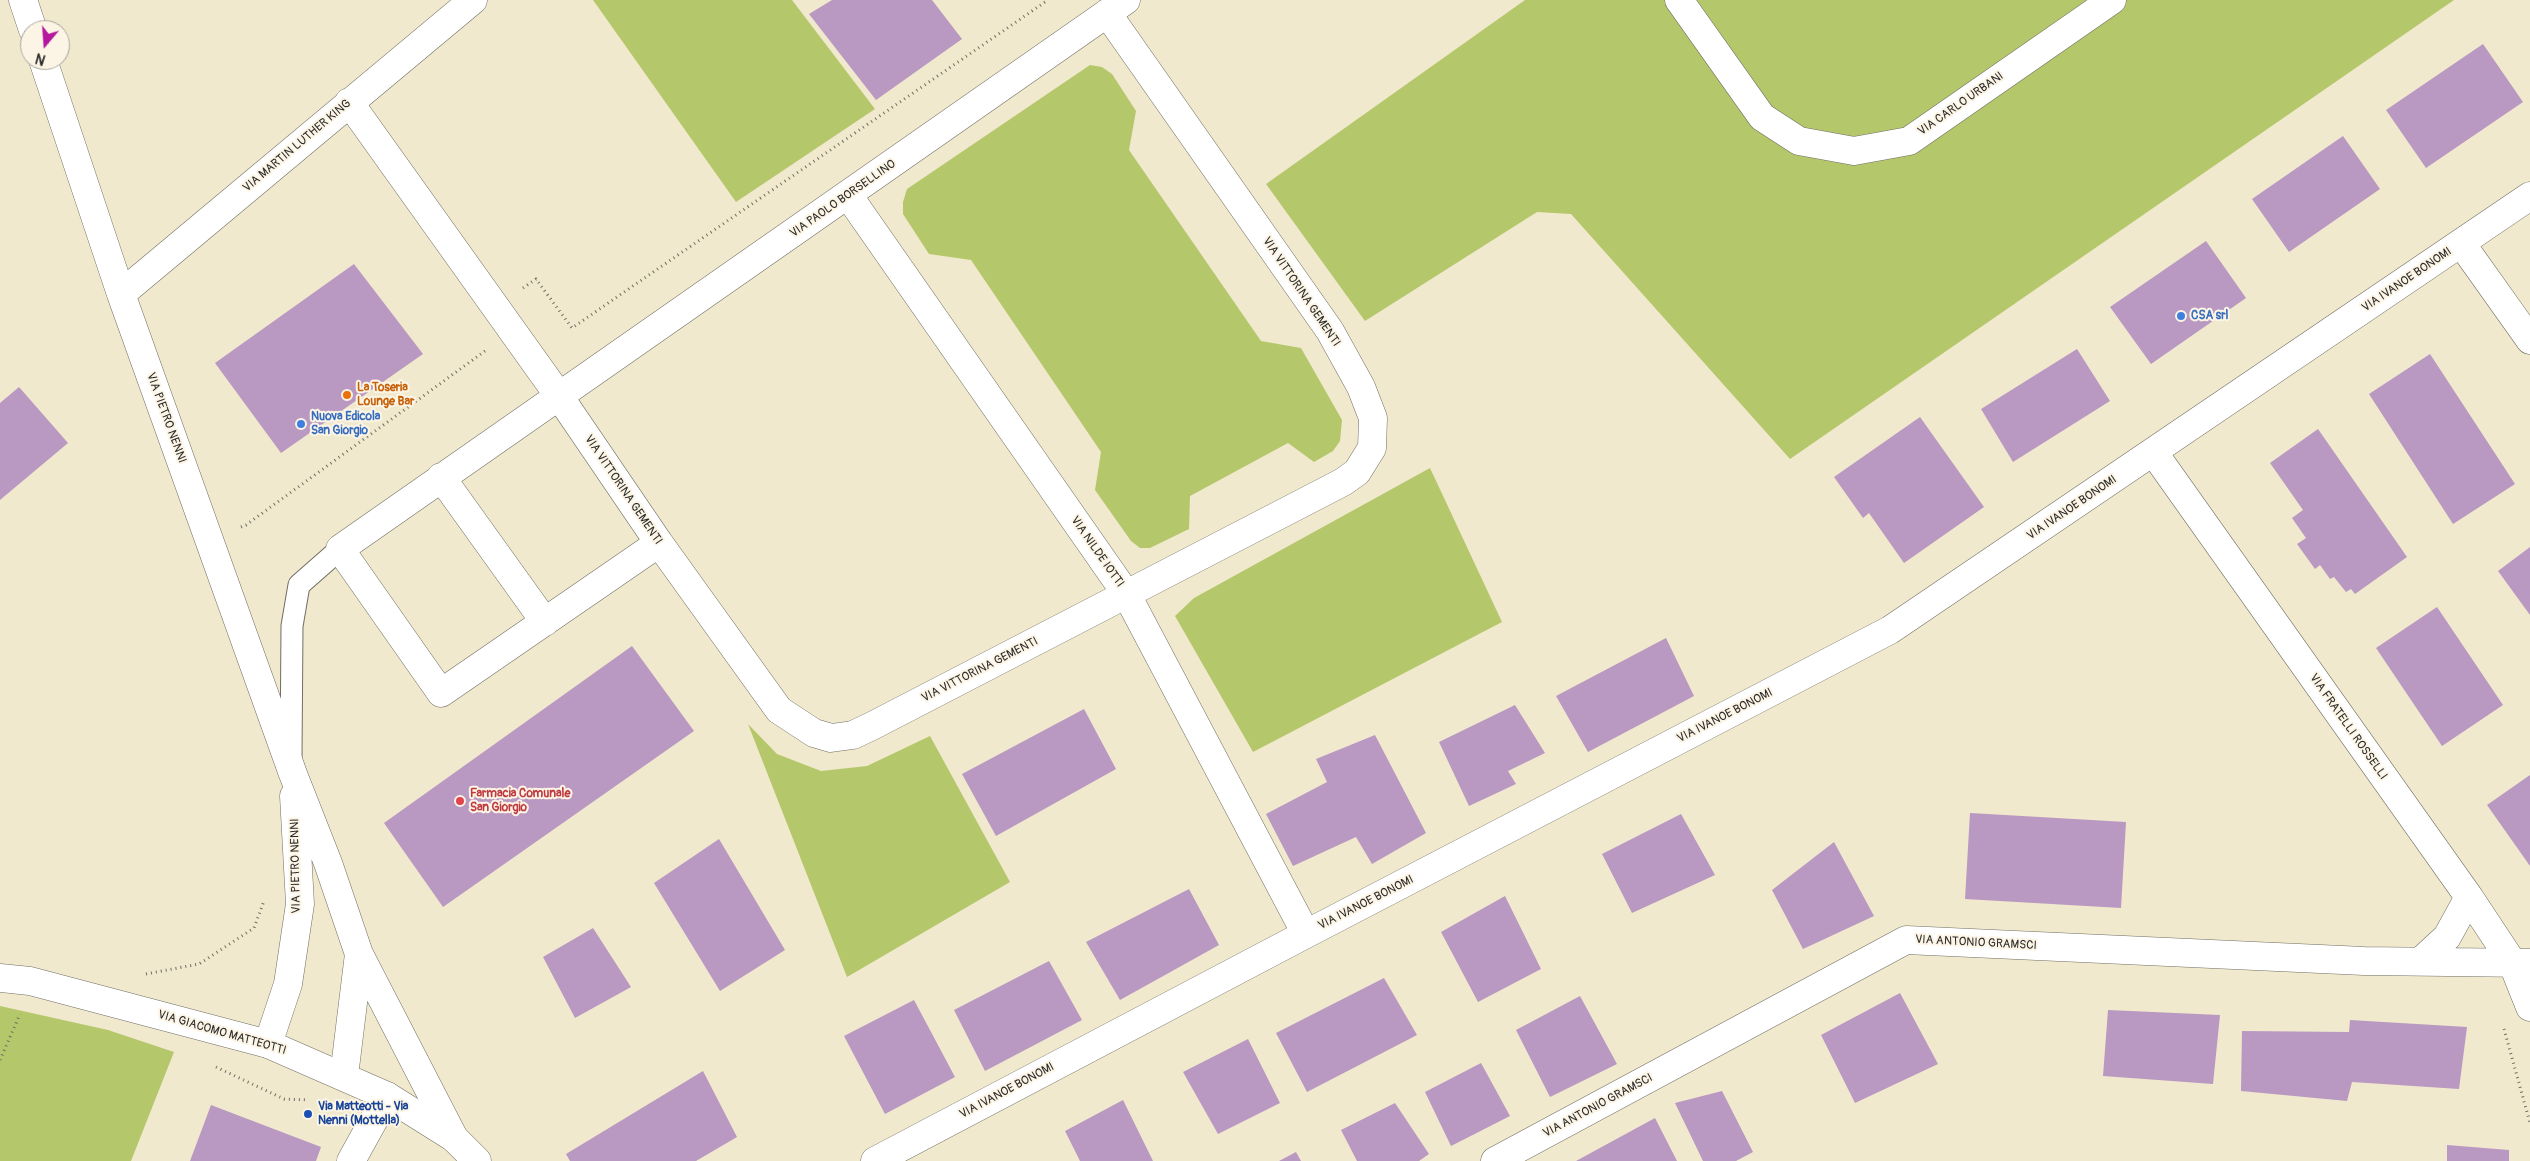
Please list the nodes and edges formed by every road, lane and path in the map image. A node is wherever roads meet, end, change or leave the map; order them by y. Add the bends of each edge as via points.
1 (23, 0) edge
2 (473, 0) edge
3 (1678, 0) edge
4 (2112, 0) edge
5 (1116, 7) edge
6 (30, 20) edge
7 (46, 70) edge
8 (350, 102) junction
9 (848, 195) junction
10 (2530, 196) edge
11 (2461, 243) junction
12 (121, 294) junction
13 (2530, 340) edge
14 (559, 396) junction
15 (2154, 452) junction
16 (441, 477) junction
17 (659, 543) junction
18 (340, 549) junction
19 (1126, 595) junction
20 (545, 622) junction
21 (292, 772) junction
22 (2469, 897) junction
23 (1306, 934) junction
24 (359, 954) junction
25 (2421, 961) junction
26 (2521, 962) edge
27 (0, 978) edge
28 (2530, 1007) edge
29 (21, 1010) dead end
30 (2503, 1023) dead end
31 (268, 1044) junction
32 (0, 1060) edge
33 (344, 1076) junction
34 (387, 1096) junction
35 (2530, 1122) edge
36 (454, 1138) junction
37 (351, 1161) edge
38 (477, 1161) edge
39 (876, 1161) edge
40 (1496, 1161) edge

1 - 6 street
2 - 8 street, VIA MARTIN LUTHER KING
3 - 4 street, VIA CARLO URBANI via 1762,117 1799,141 1854,151 1908,141
5 - 9 street, VIA PAOLO BORSELLINO
5 - 19 street, VIA VITTORINA GEMENTI via 1330,331 1361,387 1373,418 1374,433 1372,448 1365,461 1343,482
7 - 12 street, VIA PIETRO NENNI
8 - 12 street, VIA MARTIN LUTHER KING
8 - 14 street, VIA VITTORINA GEMENTI
9 - 14 street, VIA PAOLO BORSELLINO
9 - 19 street, VIA NILDE IOTTI
10 - 11 street, VIA IVANOE BONOMI
11 - 13 street
11 - 15 street, VIA IVANOE BONOMI
12 - 21 street, VIA PIETRO NENNI
14 - 16 street, VIA PAOLO BORSELLINO
14 - 17 street, VIA VITTORINA GEMENTI
15 - 22 street, VIA FRATELLI ROSSELLI
15 - 23 street, VIA IVANOE BONOMI via 1890,630
16 - 18 street, VIA PAOLO BORSELLINO
16 - 20 street
17 - 19 street, VIA VITTORINA GEMENTI via 779,710 814,733 831,738 859,732
17 - 20 street
18 - 20 street via 441,693
18 - 21 lane via 299,585 291,636
19 - 23 street, VIA NILDE IOTTI
21 - 24 street, VIA PIETRO NENNI
21 - 31 street, VIA PIETRO NENNI via 300,904 288,984
22 - 25 street via 2447,937
22 - 26 street, VIA FRATELLI ROSSELLI
23 - 39 street, VIA IVANOE BONOMI
24 - 33 street, VIA PIETRO NENNI
24 - 36 street, VIA PIETRO NENNI
25 - 26 street, VIA ANTONIO GRAMSCI
25 - 40 street, VIA ANTONIO GRAMSCI via 2364,962 1906,940
26 - 28 street, VIA FRATELLI ROSSELLI
27 - 31 street, VIA GIACOMO MATTEOTTI via 30,981
29 - 32 path
30 - 35 path
31 - 33 street, VIA GIACOMO MATTEOTTI
33 - 34 street, VIA GIACOMO MATTEOTTI
34 - 36 street, VIA GIACOMO MATTEOTTI
34 - 37 street
36 - 38 street, VIA GIACOMO MATTEOTTI

